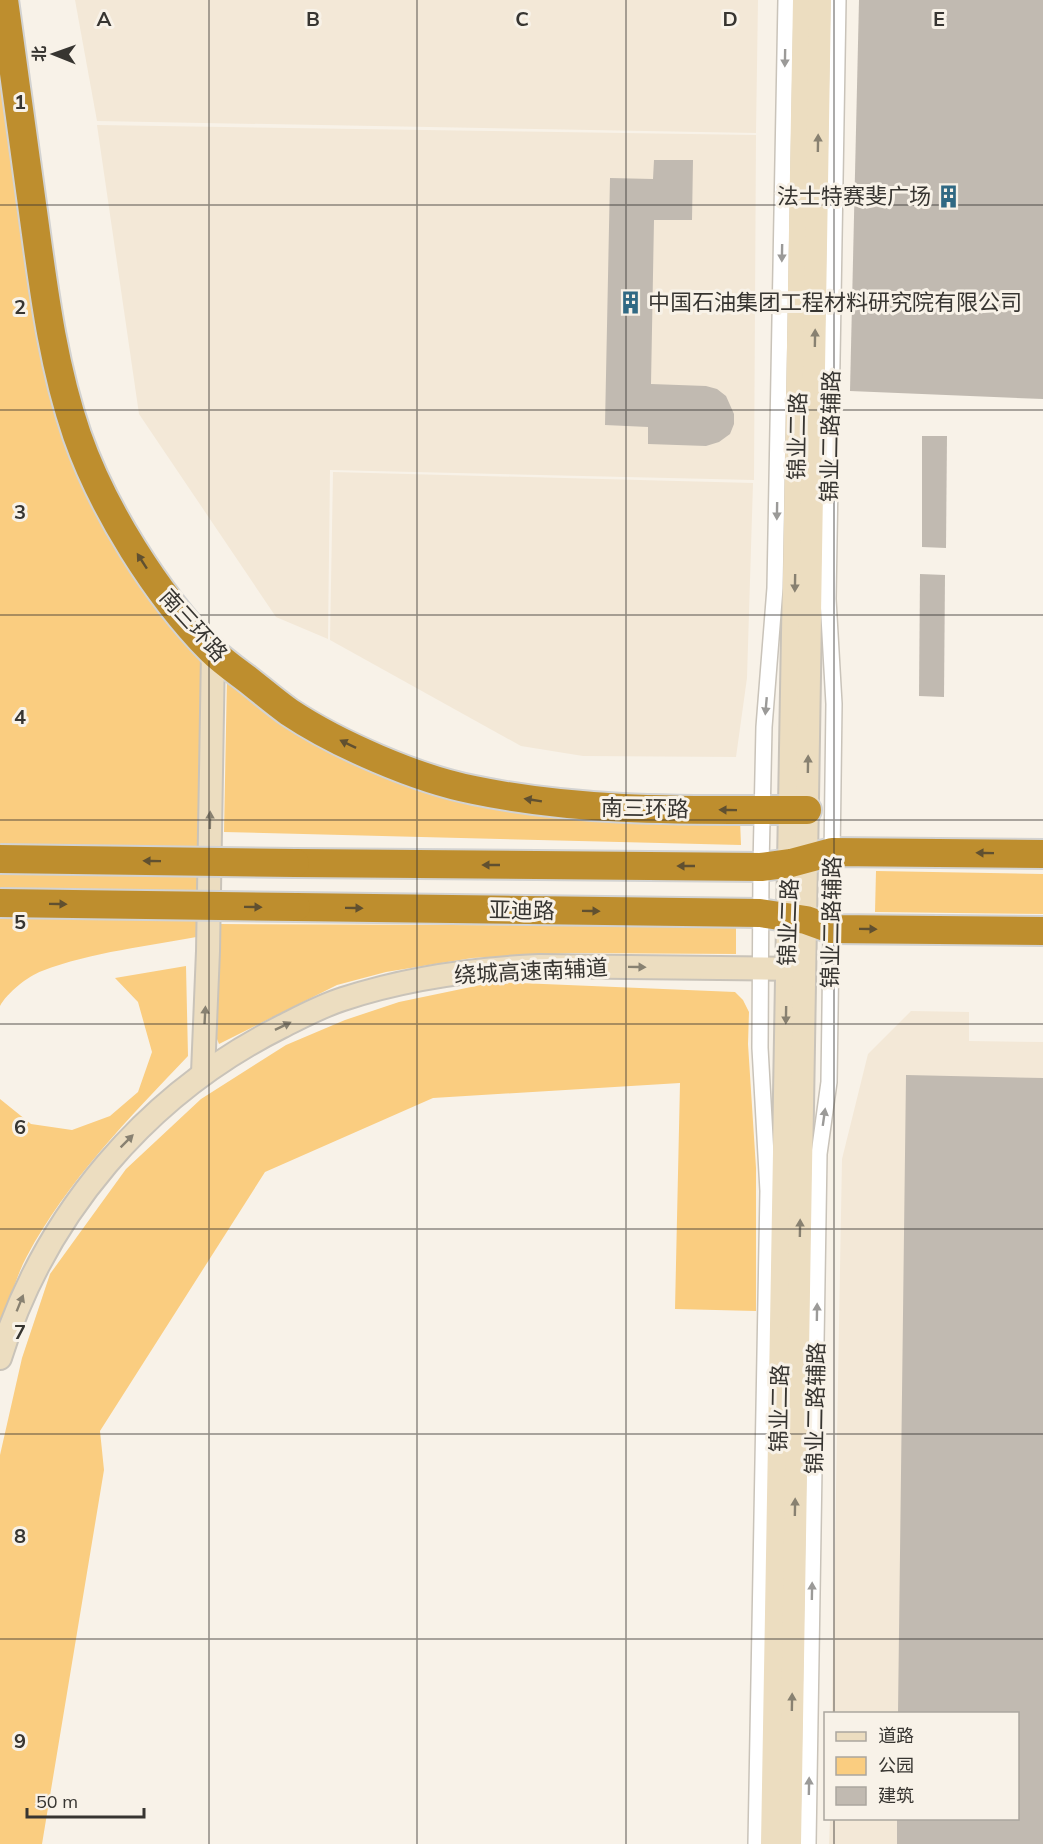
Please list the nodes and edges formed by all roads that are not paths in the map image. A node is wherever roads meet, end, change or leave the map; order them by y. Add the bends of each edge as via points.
1 (4, 0) edge
2 (786, 0) edge
3 (804, 0) edge
4 (820, 0) edge
5 (838, 0) edge
6 (213, 652) junction
7 (763, 810) junction
8 (799, 810) junction
9 (1043, 854) edge
10 (810, 858) junction
11 (0, 859) edge
12 (761, 867) junction
13 (0, 903) edge
14 (760, 913) junction
15 (809, 922) junction
16 (1043, 931) edge
17 (760, 969) junction
18 (795, 969) junction
19 (202, 1073) junction
20 (0, 1358) edge
21 (756, 1844) edge
22 (772, 1844) edge
23 (790, 1844) edge
24 (808, 1844) edge

6 -> 1 highway, 南三环路 via 178,613 139,557 99,487 78,436 59,373 45,298
2 -> 7 street via 775,588 764,727
3 -> 8 main road, 锦业二路
8 -> 4 main road, 锦业二路
5 - 10 street, 锦业二路辅路 via 828,599 834,704
7 -> 6 highway, 南三环路 via 597,808 518,798 442,782 375,757 290,712
19 -> 6 main road
7 - 8 highway, 南三环路
7 - 12 street
8 - 10 main road, 锦业二路
9 -> 10 highway, 亚迪路
10 - 12 highway, 亚迪路
10 - 15 main road, 锦业二路
10 - 15 street, 锦业二路辅路
12 -> 11 highway, 亚迪路, bridge
12 - 14 street
13 -> 14 highway, 亚迪路, bridge
14 - 15 highway, 亚迪路
14 - 17 street
15 -> 16 highway, 亚迪路
15 - 18 main road, 锦业二路
24 -> 15 street, 锦业二路辅路 via 819,1154 829,1082
17 - 18 main road, 绕城高速南辅道
19 -> 17 main road, 绕城高速南辅道 via 303,1016 340,1000 413,980 456,972 539,966
17 - 21 street via 768,1191
18 -> 22 main road, 锦业二路
23 -> 18 main road, 锦业二路
20 -> 19 main road, 绕城高速南辅道 via 24,1294 82,1194 120,1147 163,1104

